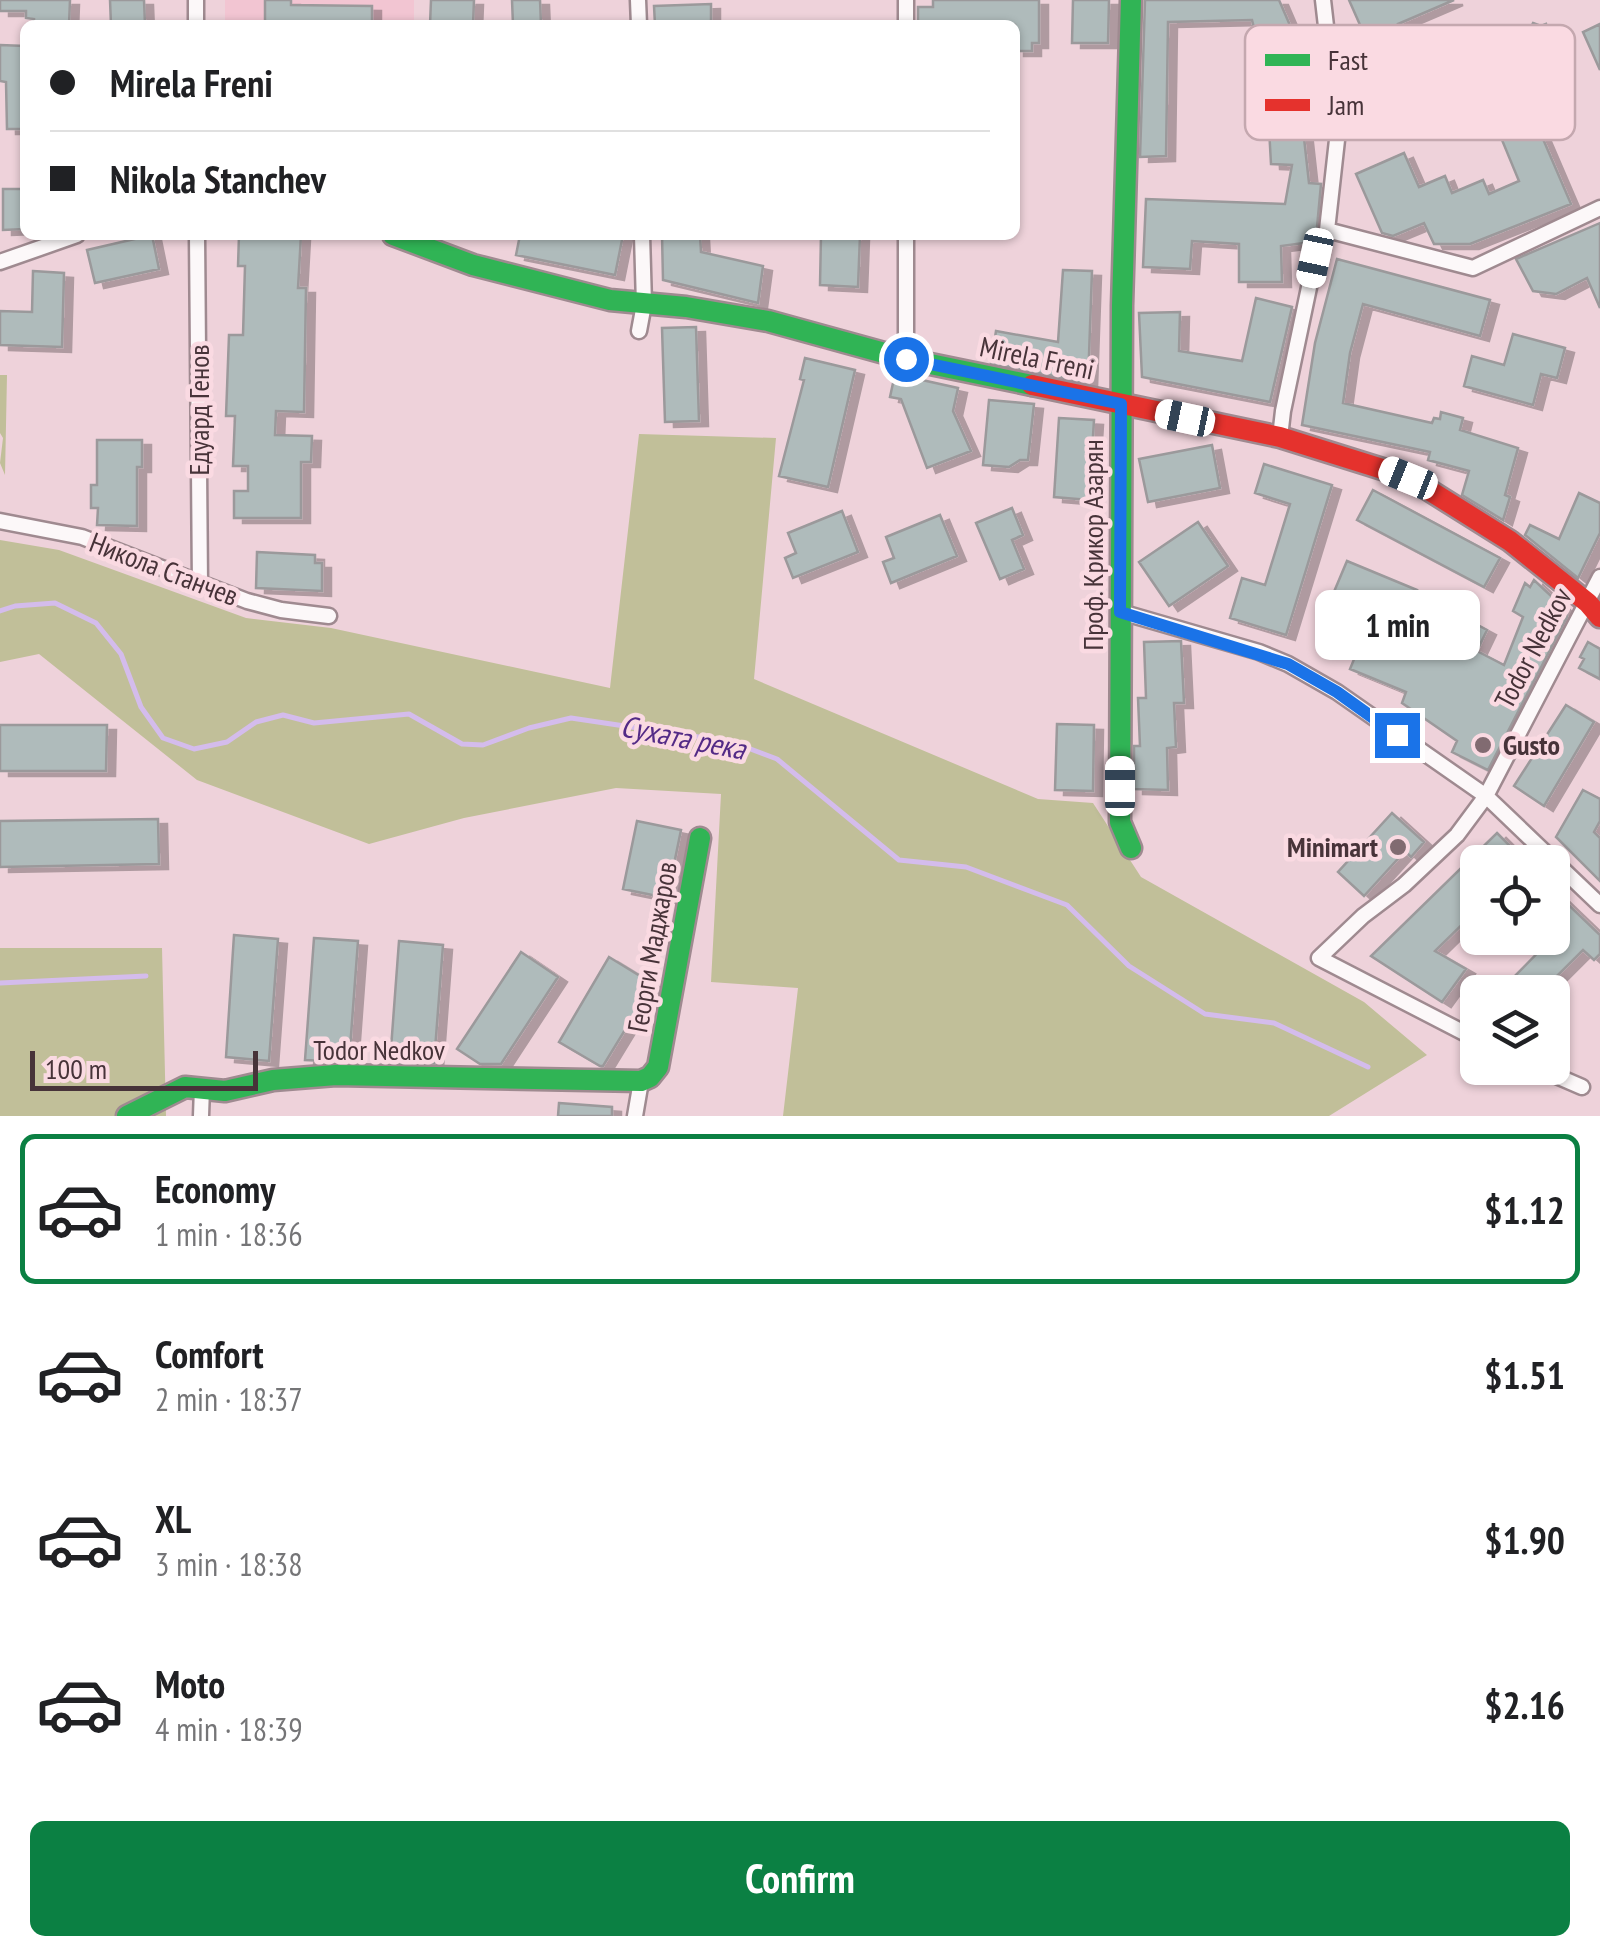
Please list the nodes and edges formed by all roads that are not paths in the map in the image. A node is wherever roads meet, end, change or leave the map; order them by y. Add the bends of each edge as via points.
1 (1131, 0) edge
2 (1322, 0) edge
3 (1325, 25) edge
4 (1337, 140) edge
5 (1600, 208) edge
6 (1327, 230) junction
7 (63, 240) edge
8 (197, 240) edge
9 (406, 240) edge
10 (642, 240) edge
11 (906, 240) edge
12 (0, 262) edge
13 (644, 304) junction
14 (639, 331) dead end
15 (906, 359) junction
16 (1121, 404) junction
17 (1280, 438) junction
18 (0, 521) edge
19 (1600, 578) edge
20 (200, 585) junction
21 (1594, 610) edge
22 (1120, 612) junction
23 (329, 616) dead end
24 (1486, 796) junction
25 (700, 838) dead end
26 (1131, 848) dead end
27 (1600, 904) edge
28 (1460, 1031) edge
29 (641, 1082) junction
30 (1570, 1083) edge
31 (202, 1088) junction
32 (1582, 1088) dead end
33 (127, 1116) edge
34 (201, 1116) edge
35 (635, 1116) edge

1 - 16 street, Проф. Крикор Азарян
2 - 3 street
4 - 6 street
5 - 6 street via 1474,268
6 - 17 street via 1315,258
7 - 12 street
8 - 20 street, Едуард Генов
9 - 13 street, Mirela Freni via 472,265
10 - 13 street
11 - 15 street
13 - 14 street
13 - 15 street, Mirela Freni via 768,321
15 - 16 street, Mirela Freni
16 - 17 street, Mirela Freni
16 - 22 street, Проф. Крикор Азарян
17 - 21 street via 1408,478 1510,541
18 - 20 street, Никола Станчев via 82,538
19 - 21 street, Todor Nedkov
20 - 23 street, Никола Станчев via 281,610
21 - 24 street, Todor Nedkov
22 - 24 street via 1288,664
22 - 26 street, Проф. Крикор Азарян via 1120,822
24 - 27 street
24 - 28 street, Todor Nedkov via 1456,835 1318,958
25 - 29 street, Георги Маджаров via 658,1066
29 - 31 street, Todor Nedkov via 336,1075
29 - 35 street
30 - 32 street
31 - 33 street, Todor Nedkov via 175,1089
31 - 34 street

